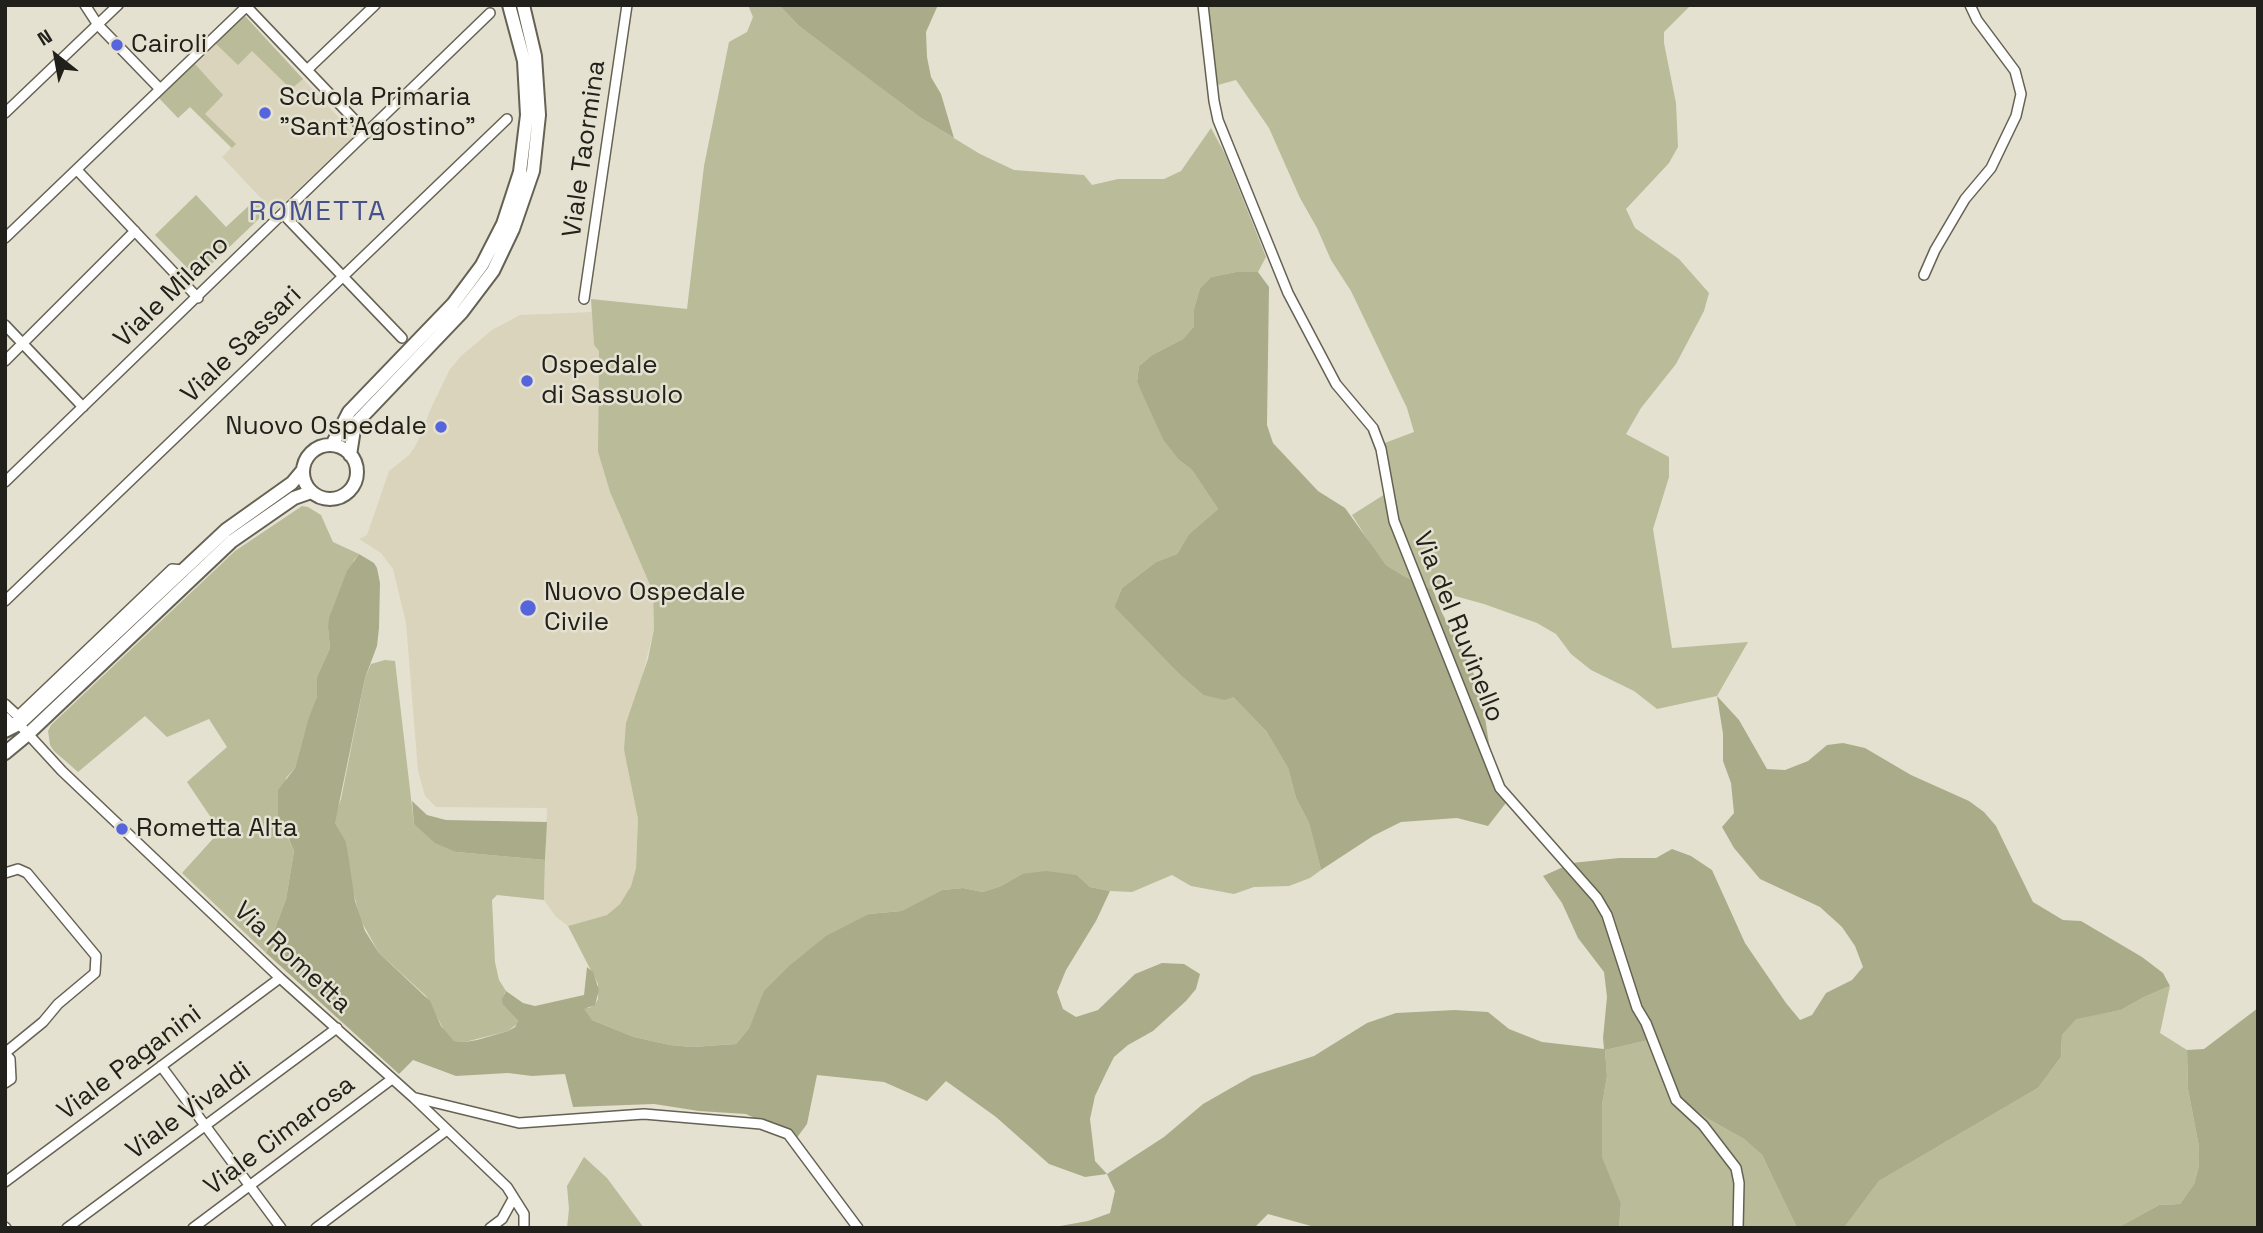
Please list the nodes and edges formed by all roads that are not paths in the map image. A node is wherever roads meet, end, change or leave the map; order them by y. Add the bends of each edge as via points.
1 (85, 5) edge
2 (118, 5) edge
3 (374, 5) edge
4 (509, 5) edge
5 (523, 5) edge
6 (627, 5) edge
7 (1203, 5) edge
8 (1970, 5) edge
9 (247, 6) edge
10 (490, 13) dead end
11 (98, 25) junction
12 (307, 70) junction
13 (160, 89) junction
14 (5, 113) edge
15 (507, 119) dead end
16 (367, 133) junction
17 (77, 170) junction
18 (283, 214) junction
19 (135, 231) junction
20 (5, 238) edge
21 (1924, 275) dead end
22 (344, 277) junction
23 (198, 298) junction
24 (583, 299) dead end
25 (5, 325) edge
26 (402, 338) dead end
27 (23, 344) junction
28 (5, 361) edge
29 (83, 407) junction
30 (332, 445) junction
31 (350, 455) junction
32 (302, 471) junction
33 (5, 482) edge
34 (310, 492) junction
35 (5, 601) edge
36 (5, 704) edge
37 (5, 717) edge
38 (19, 720) junction
39 (5, 731) edge
40 (28, 734) junction
41 (5, 753) edge
42 (5, 873) edge
43 (281, 978) junction
44 (337, 1028) junction
45 (5, 1054) edge
46 (161, 1066) junction
47 (392, 1079) junction
48 (5, 1083) edge
49 (414, 1098) junction
50 (205, 1125) junction
51 (447, 1130) junction
52 (5, 1182) edge
53 (249, 1185) junction
54 (513, 1199) junction
55 (67, 1228) edge
56 (192, 1228) edge
57 (281, 1228) edge
58 (316, 1228) edge
59 (491, 1228) edge
60 (524, 1228) edge
61 (858, 1228) edge
62 (1738, 1228) edge

1 - 11 street
2 - 11 street
3 - 12 street
4 - 30 main road via 524,61 527,116 520,172 503,224 482,265 453,304 349,412
5 - 31 main road via 535,56 539,115 533,171 513,229 493,271 462,312 358,421
6 - 24 street, Viale Taormina
7 - 62 street, Via del Ruvinello via 1218,120 1289,293 1336,384 1373,428 1394,521 1500,788 1607,915 1637,1008 1675,1100 1703,1125 1736,1168
8 - 21 street via 2015,71 2021,94 2016,116 1991,168 1965,199
9 - 12 street
9 - 13 street
10 - 16 street, Viale Milano
11 - 13 street
11 - 14 street
12 - 16 street
13 - 17 street
15 - 22 street, Viale Sassari
16 - 18 street, Viale Milano
17 - 19 street
17 - 20 street
18 - 22 street
18 - 23 street, Viale Milano
19 - 23 street
19 - 27 street
22 - 26 street
22 - 35 street, Viale Sassari
23 - 29 street, Viale Milano
25 - 27 street
27 - 28 street
27 - 29 street
29 - 33 street, Viale Milano
30 - 31 main road
30 - 32 main road via 312,452
31 - 34 main road via 357,474 349,491 328,500
32 - 34 main road
32 - 38 main road via 226,530
34 - 40 main road via 232,541
36 - 38 street, Via Rometta
37 - 38 street, Via Rometta via 10,722
38 - 39 main road
38 - 40 street, Via Rometta
40 - 41 main road
40 - 43 street, Via Rometta
42 - 45 street via 18,869 27,873 96,956 95,973
43 - 44 street, Via Rometta
43 - 46 street, Viale Paganini
44 - 47 street, Via Rometta
44 - 50 street, Viale Vivaldi
45 - 48 street via 10,1059 11,1079
46 - 50 street
46 - 52 street, Viale Paganini
47 - 49 street, Via Rometta
47 - 53 street, Viale Cimarosa
49 - 51 street, Via Rometta
49 - 61 street via 519,1123 644,1114 761,1124 788,1134
50 - 53 street
50 - 55 street, Viale Vivaldi
51 - 54 street, Via Rometta via 507,1187
51 - 58 street
53 - 56 street, Viale Cimarosa
53 - 57 street
54 - 59 street
54 - 60 street, Via Rometta via 524,1214

